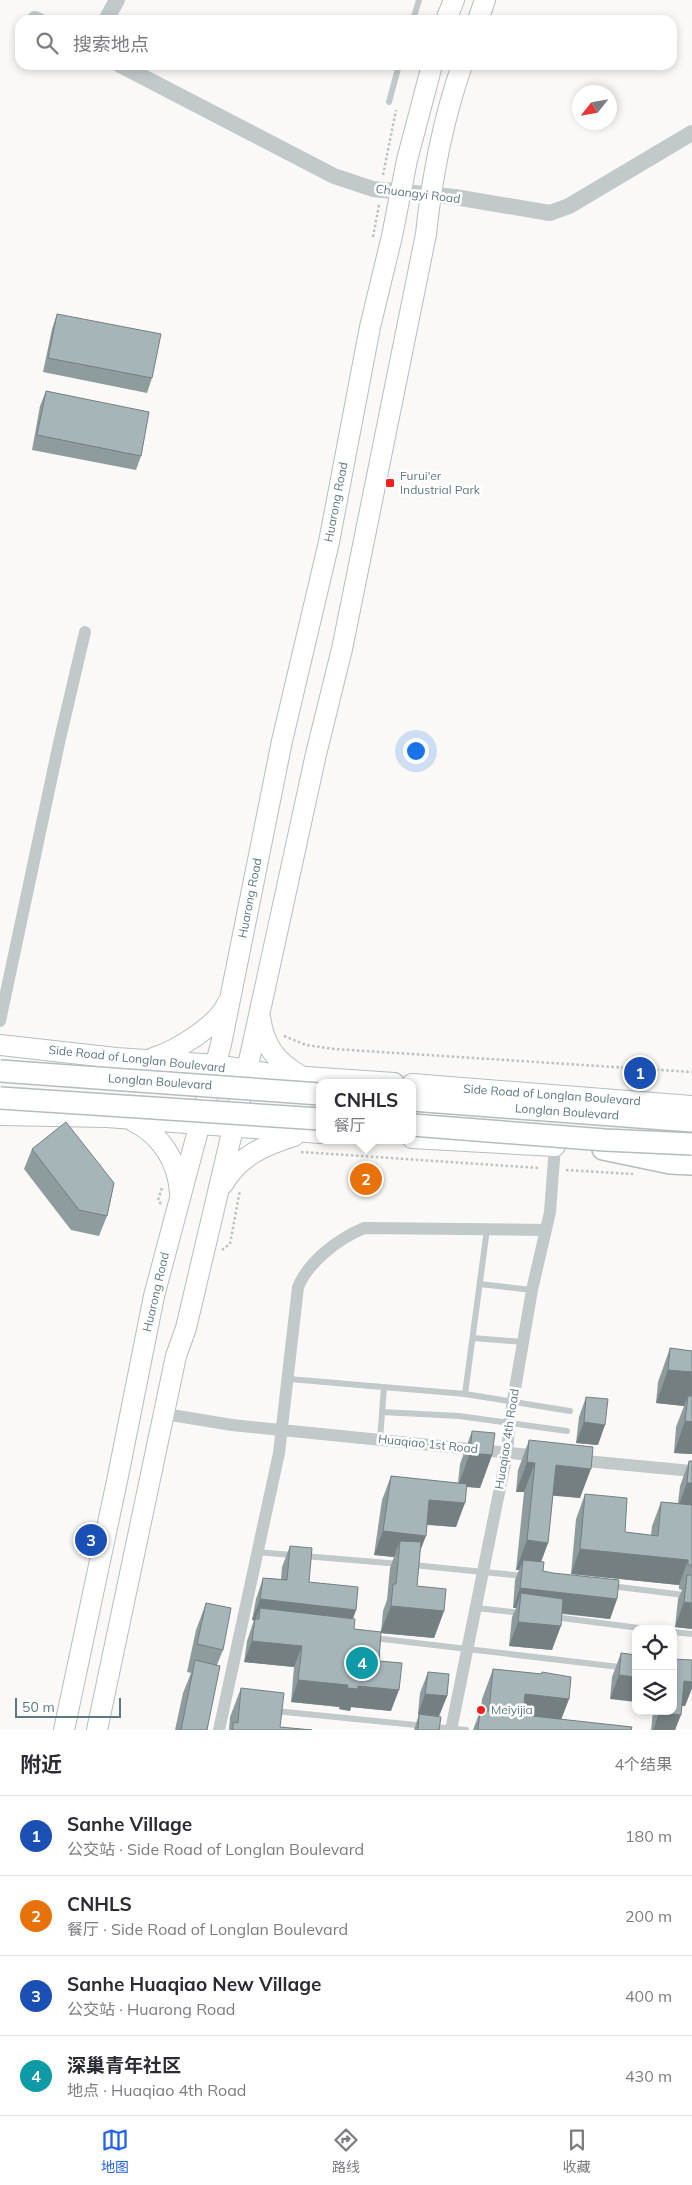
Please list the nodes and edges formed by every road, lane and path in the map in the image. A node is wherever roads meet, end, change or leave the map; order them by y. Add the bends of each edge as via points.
1 (117, 0) edge
2 (419, 0) edge
3 (454, 0) edge
4 (485, 0) edge
5 (109, 15) edge
6 (414, 15) edge
7 (448, 15) edge
8 (480, 15) edge
9 (130, 70) edge
10 (398, 70) edge
11 (431, 70) edge
12 (460, 70) edge
13 (389, 102) dead end
14 (396, 106) dead end
15 (692, 133) edge
16 (382, 181) dead end
17 (400, 190) junction
18 (430, 195) junction
19 (85, 632) dead end
20 (231, 996) junction
21 (260, 1012) junction
22 (0, 1021) edge
23 (278, 1029) dead end
24 (0, 1045) edge
25 (116, 1058) junction
26 (147, 1059) junction
27 (216, 1065) junction
28 (0, 1071) edge
29 (246, 1071) junction
30 (692, 1072) edge
31 (303, 1076) junction
32 (342, 1079) edge
33 (416, 1084) edge
34 (316, 1094) edge
35 (0, 1098) edge
36 (416, 1100) edge
37 (692, 1106) edge
38 (0, 1115) edge
39 (107, 1117) junction
40 (129, 1119) junction
41 (692, 1121) edge
42 (416, 1124) edge
43 (200, 1126) junction
44 (233, 1127) junction
45 (311, 1129) edge
46 (416, 1138) edge
47 (692, 1143) edge
48 (555, 1146) junction
49 (603, 1149) junction
50 (296, 1153) dead end
51 (692, 1164) edge
52 (539, 1168) dead end
53 (562, 1170) dead end
54 (636, 1175) dead end
55 (240, 1187) dead end
56 (218, 1192) junction
57 (180, 1198) junction
58 (487, 1229) junction
59 (546, 1230) junction
60 (230, 1244) dead end
61 (480, 1284) junction
62 (532, 1290) junction
63 (473, 1338) junction
64 (523, 1342) junction
65 (289, 1379) junction
66 (384, 1387) junction
67 (466, 1394) junction
68 (513, 1401) junction
69 (570, 1411) dead end
70 (382, 1412) junction
71 (165, 1414) junction
72 (510, 1422) junction
73 (281, 1429) junction
74 (567, 1431) dead end
75 (380, 1439) junction
76 (507, 1453) junction
77 (692, 1471) edge
78 (256, 1552) junction
79 (483, 1571) junction
80 (530, 1576) edge
81 (606, 1586) edge
82 (692, 1596) edge
83 (476, 1608) junction
84 (533, 1615) edge
85 (542, 1616) edge
86 (632, 1627) edge
87 (677, 1632) edge
88 (692, 1634) edge
89 (369, 1638) edge
90 (468, 1649) junction
91 (632, 1669) edge
92 (264, 1710) edge
93 (451, 1729) edge
94 (64, 1730) edge
95 (97, 1730) edge
96 (220, 1730) edge
97 (466, 1730) edge

1 - 5 street
2 - 6 lane
3 - 7 main road
4 - 8 main road
9 - 17 street, Chuangyi Road via 334,176 373,189
10 - 13 lane
11 - 17 main road, Huarong Road
12 - 18 main road via 446,113
14 - 16 path
15 - 18 street, Chuangyi Road via 559,211 535,212
17 - 18 street, Chuangyi Road
17 - 20 main road, Huarong Road via 329,542 282,741
18 - 21 main road via 426,234 344,640
19 - 22 street
20 - 26 main road via 222,1014 210,1025 176,1048
20 - 27 main road, Huarong Road
21 - 29 main road
21 - 31 main road via 262,1029 271,1052 280,1062
23 - 30 path via 293,1042 334,1049
24 - 25 main road, Side Road of Longlan Boulevard
25 - 26 main road, Side Road of Longlan Boulevard
25 - 39 main road via 131,1068 138,1088 129,1108
26 - 27 main road, Side Road of Longlan Boulevard
27 - 29 main road, Side Road of Longlan Boulevard
27 - 43 main road, Huarong Road
28 - 34 highway, Longlan Boulevard, bridge
29 - 31 main road, Side Road of Longlan Boulevard
29 - 44 main road
31 - 32 main road, Side Road of Longlan Boulevard
31 - 45 main road via 293,1083 283,1103 286,1120
33 - 37 main road, Side Road of Longlan Boulevard
35 - 45 highway, bridge
36 - 41 highway, Longlan Boulevard
38 - 39 main road
39 - 40 main road
40 - 43 main road
40 - 57 main road via 155,1135 166,1147 177,1174
42 - 47 highway, Longlan Boulevard, bridge via 605,1140
43 - 44 main road
43 - 57 main road, Huarong Road
44 - 45 main road
44 - 56 main road
45 - 56 main road via 254,1151 238,1164
46 - 48 main road
47 - 49 main road
48 - 49 main road
48 - 59 street, Huaqiao 4th Road
49 - 51 highway via 670,1163
50 - 52 path
53 - 54 path
55 - 60 path
56 - 71 main road via 186,1328 176,1356
57 - 94 main road, Huarong Road via 154,1296
58 - 59 street
58 - 61 lane
58 - 65 street via 377,1227 352,1233 304,1273 298,1287
59 - 62 street, Huaqiao 4th Road
61 - 62 lane
61 - 63 lane
62 - 64 street, Huaqiao 4th Road
63 - 64 lane
63 - 67 lane
64 - 68 street, Huaqiao 4th Road
65 - 66 lane
65 - 73 street
66 - 67 lane
66 - 70 lane
67 - 68 lane
68 - 69 lane
68 - 72 street, Huaqiao 4th Road
70 - 72 lane
70 - 75 lane
71 - 73 street, Huaqiao 1st Road
71 - 95 main road
72 - 74 lane
72 - 76 street, Huaqiao 4th Road
73 - 75 street, Huaqiao 1st Road
73 - 78 street via 279,1453
75 - 76 street, Huaqiao 1st Road
76 - 77 street, Huaqiao 1st Road
76 - 79 street, Huaqiao 4th Road
78 - 79 lane
78 - 96 street via 246,1624 229,1706
79 - 80 lane
79 - 83 street, Huaqiao 4th Road
81 - 82 lane
83 - 84 lane
83 - 90 street, Huaqiao 4th Road
85 - 86 lane
87 - 88 lane
89 - 90 lane
90 - 91 lane
90 - 93 street, Huaqiao 4th Road
92 - 93 lane
93 - 97 lane

